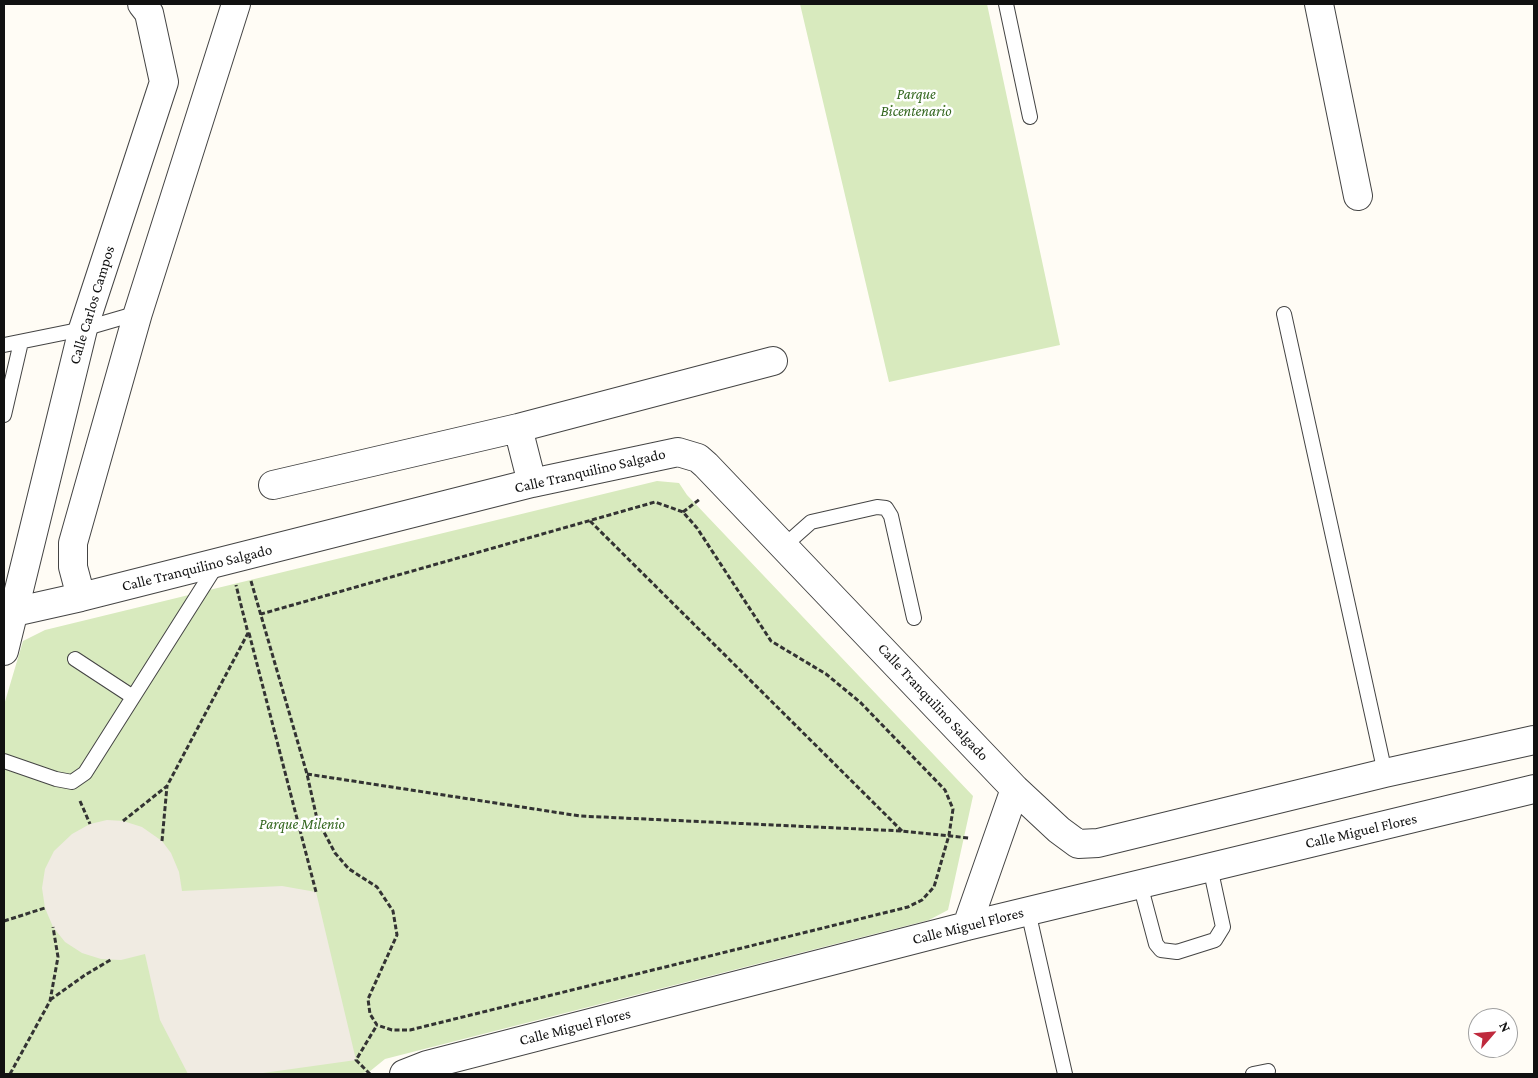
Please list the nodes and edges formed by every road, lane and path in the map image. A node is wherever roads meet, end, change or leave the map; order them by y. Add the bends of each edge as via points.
1 (142, 4) edge
2 (236, 4) edge
3 (1006, 4) edge
4 (1319, 4) edge
5 (1030, 117) dead end
6 (1358, 196) dead end
7 (138, 313) junction
8 (1284, 314) dead end
9 (83, 329) junction
10 (21, 342) junction
11 (4, 345) edge
12 (773, 361) dead end
13 (4, 415) edge
14 (518, 428) junction
15 (532, 483) junction
16 (273, 485) dead end
17 (590, 522) junction
18 (785, 545) junction
19 (231, 560) junction
20 (80, 597) junction
21 (14, 612) junction
22 (261, 614) junction
23 (914, 618) dead end
24 (248, 633) junction
25 (4, 651) edge
26 (75, 659) dead end
27 (133, 697) junction
28 (1534, 740) edge
29 (4, 761) edge
30 (1385, 773) junction
31 (307, 774) junction
32 (167, 786) junction
33 (1015, 789) junction
34 (1534, 789) edge
35 (123, 821) dead end
36 (902, 831) junction
37 (949, 835) junction
38 (162, 841) dead end
39 (996, 842) junction
40 (1210, 867) junction
41 (1140, 884) junction
42 (316, 892) dead end
43 (45, 908) dead end
44 (1028, 911) junction
45 (4, 921) edge
46 (53, 926) dead end
47 (967, 926) junction
48 (112, 959) dead end
49 (50, 1001) junction
50 (377, 1024) junction
51 (1268, 1071) dead end
52 (10, 1074) edge
53 (370, 1074) edge
54 (404, 1074) edge
55 (1066, 1074) edge
56 (1253, 1074) edge

1 - 9 street, Calle Carlos Campos via 149,13 164,82
2 - 7 street
3 - 5 lane
4 - 6 street
7 - 9 lane
7 - 20 street via 73,543 73,567
8 - 30 lane
9 - 10 lane
9 - 21 street, Calle Carlos Campos
10 - 11 lane
10 - 13 lane
12 - 14 street
14 - 15 street
14 - 16 street
15 - 18 street, Calle Tranquilino Salgado via 668,453 688,454 706,465
15 - 19 street, Calle Tranquilino Salgado
17 - 22 path
17 - 36 path
17 - 37 path via 655,502 683,512 697,528 771,641 826,674 860,702 945,790 953,809
18 - 23 lane via 811,522 877,507 886,508 891,516
18 - 33 street, Calle Tranquilino Salgado
19 - 20 street, Calle Tranquilino Salgado
19 - 22 path
19 - 24 path
19 - 27 lane
20 - 21 street, Calle Tranquilino Salgado
21 - 25 street, Calle Carlos Campos
22 - 31 path
24 - 32 path
24 - 42 path
26 - 27 lane
27 - 29 lane via 85,773 72,782 56,780
28 - 30 street
30 - 33 street, Calle Tranquilino Salgado via 1098,843 1078,844
31 - 36 path via 580,816
31 - 50 path via 317,819 335,853 350,869 377,887 393,911 397,935 368,998 370,1014
32 - 35 path
32 - 38 path
33 - 39 street
34 - 40 street, Calle Miguel Flores
36 - 37 path
37 - 39 path
37 - 50 path via 934,887 922,900 908,907 410,1030 392,1030
39 - 47 street
40 - 41 street, Calle Miguel Flores
40 - 41 lane via 1223,927 1215,940 1177,952 1161,950 1156,944
41 - 44 street, Calle Miguel Flores
43 - 45 path
44 - 47 street, Calle Miguel Flores
44 - 55 lane
46 - 49 path via 58,956
47 - 54 street, Calle Miguel Flores via 427,1065
48 - 49 path
49 - 52 path
50 - 53 path via 356,1060
51 - 56 lane

